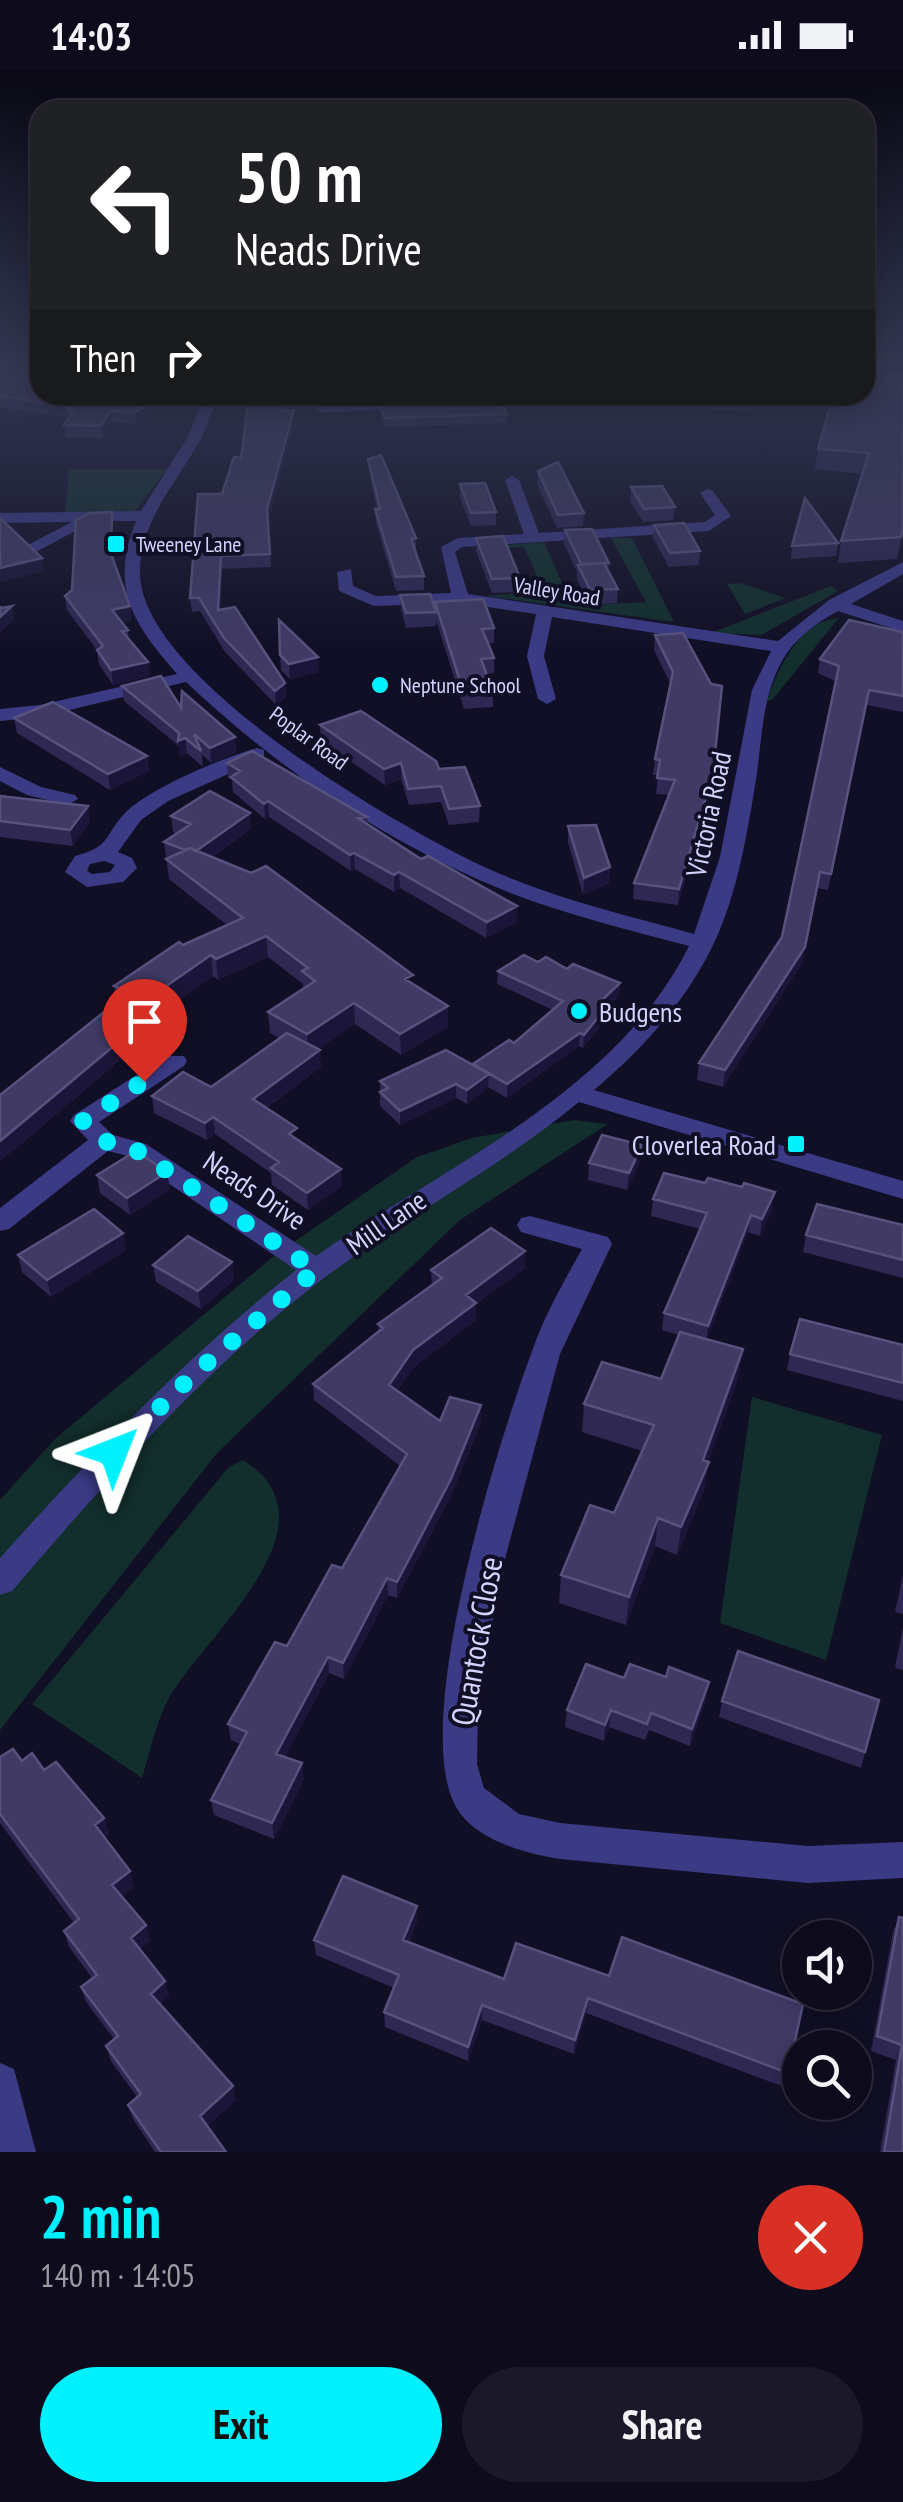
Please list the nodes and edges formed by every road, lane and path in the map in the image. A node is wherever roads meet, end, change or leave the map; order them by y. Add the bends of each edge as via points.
1 (181, 458) edge
2 (512, 480) dead end
3 (707, 493) dead end
4 (142, 516) junction
5 (0, 518) edge
6 (93, 518) junction
7 (532, 535) junction
8 (30, 550) edge
9 (903, 567) edge
10 (345, 572) dead end
11 (460, 598) junction
12 (835, 604) junction
13 (545, 612) junction
14 (903, 628) edge
15 (782, 647) junction
16 (190, 676) junction
17 (547, 699) dead end
18 (0, 714) edge
19 (275, 746) junction
20 (0, 772) edge
21 (68, 799) edge
22 (106, 854) dead end
23 (703, 943) junction
24 (175, 1060) dead end
25 (575, 1092) junction
26 (104, 1141) junction
27 (903, 1190) edge
28 (0, 1222) edge
29 (530, 1225) dead end
30 (316, 1270) junction
31 (0, 1581) edge
32 (903, 1860) edge
33 (0, 2083) edge
34 (15, 2152) edge

1 - 4 street, Poplar Road
2 - 7 street
3 - 7 street via 724,516 709,526
4 - 6 street
4 - 16 street, Poplar Road via 132,571 137,607
5 - 6 street
6 - 8 street
7 - 11 street via 476,539 448,550
9 - 12 street, Victoria Road
10 - 11 street, Valley Road via 345,588 374,601
11 - 13 street, Valley Road
12 - 14 street
12 - 15 street, Victoria Road
13 - 15 street, Valley Road
13 - 17 street via 534,657
15 - 23 street, Victoria Road via 756,706 734,836
16 - 18 street
16 - 19 street, Poplar Road
19 - 22 street via 161,797 134,816
19 - 23 street, Poplar Road via 394,828 483,874
20 - 21 street via 34,792
23 - 25 street, Victoria Road via 662,1008 620,1057
24 - 26 street via 83,1121
25 - 27 street
25 - 30 street, Mill Lane
26 - 28 street
26 - 30 street, Neads Drive via 136,1150
29 - 32 street, Quantock Close via 598,1244 546,1350 498,1517 461,1708 458,1764 469,1797 496,1821 532,1836 751,1858 873,1865
30 - 31 street, Mill Lane via 180,1387
33 - 34 street

